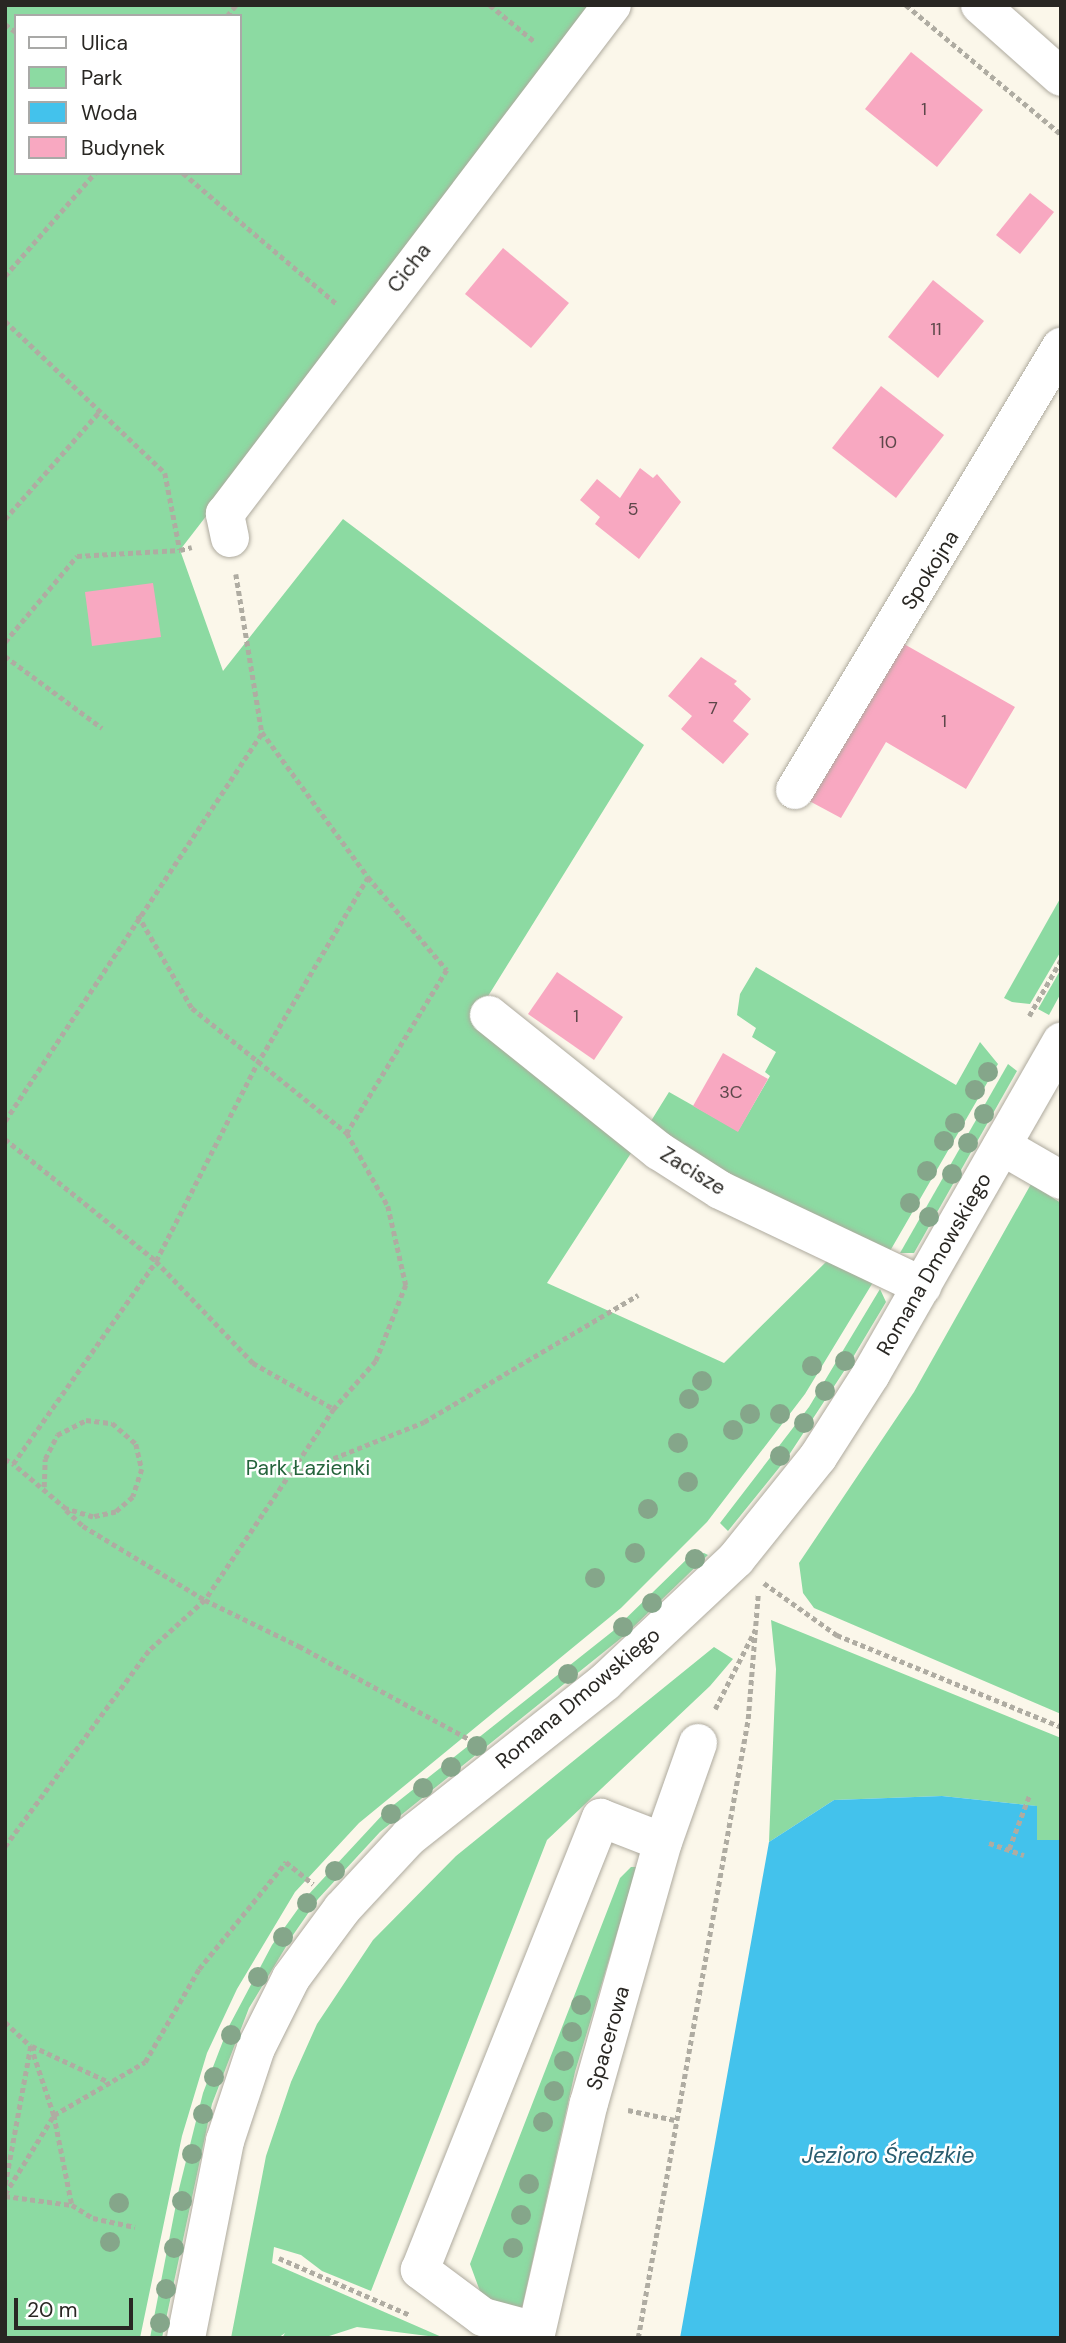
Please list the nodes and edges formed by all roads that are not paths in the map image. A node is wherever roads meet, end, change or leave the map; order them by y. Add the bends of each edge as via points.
1 (612, 5) edge
2 (980, 5) edge
3 (1061, 77) edge
4 (1061, 347) edge
5 (230, 538) road end
6 (795, 790) dead end
7 (489, 1015) dead end
8 (1061, 1042) edge
9 (1002, 1146) junction
10 (1061, 1180) edge
11 (922, 1286) junction
12 (698, 1743) road end
13 (663, 1842) junction
14 (536, 2334) edge
15 (186, 2338) edge

1 - 5 street, Cicha via 225,514
2 - 3 street
4 - 6 street, Spokojna
7 - 11 street, Zacisze via 659,1151 720,1191
8 - 9 street, Romana Dmowskiego
9 - 10 street
9 - 11 street, Romana Dmowskiego
11 - 15 street, Romana Dmowskiego via 818,1457 736,1559 605,1682 409,1837 342,1909 291,1978 257,2048 225,2141
12 - 13 street, Spacerowa
13 - 14 street, Spacerowa via 589,2103
13 - 14 street via 601,1818 421,2270 483,2317

